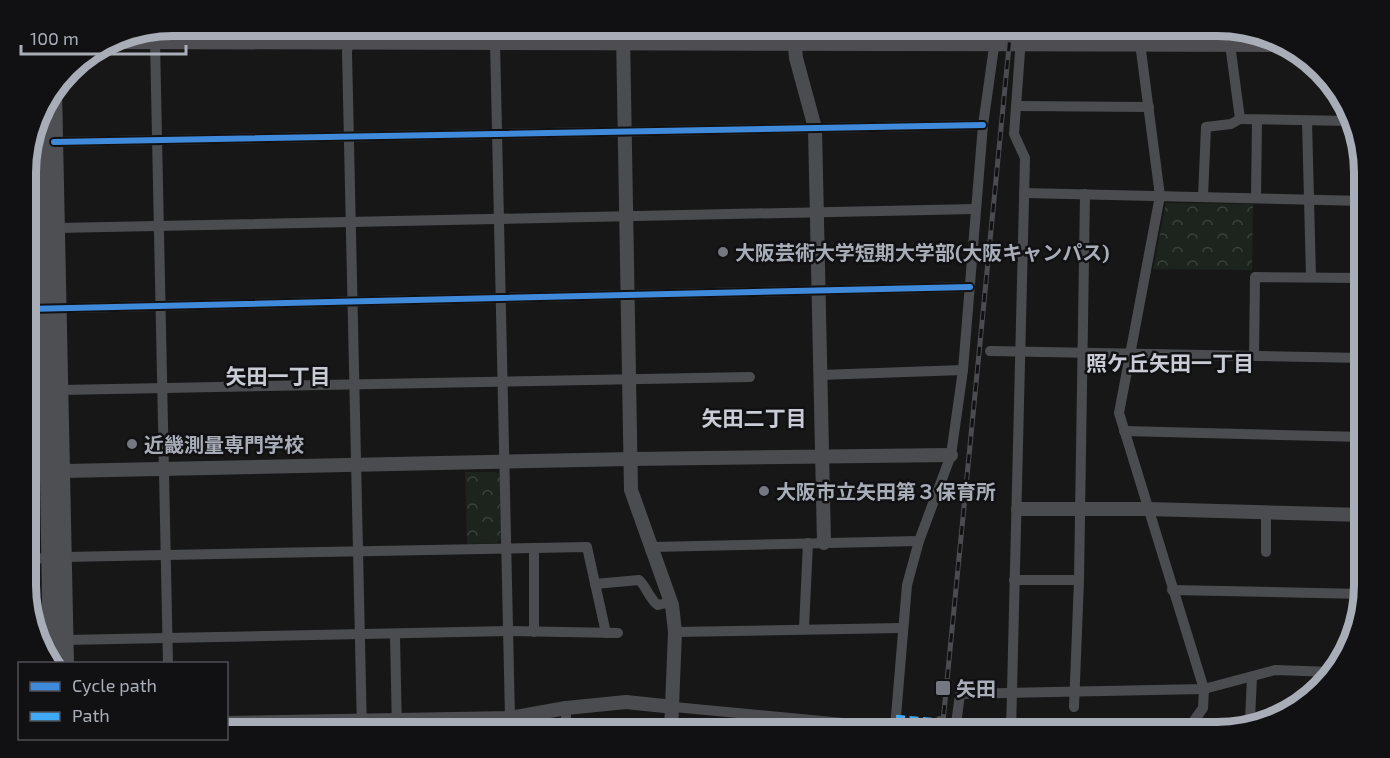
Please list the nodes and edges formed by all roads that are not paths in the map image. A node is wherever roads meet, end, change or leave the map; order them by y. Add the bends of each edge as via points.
1 (352, 36) edge
2 (548, 36) edge
3 (623, 36) edge
4 (795, 36) edge
5 (997, 36) edge
6 (1022, 36) edge
7 (1057, 36) edge
8 (1225, 36) edge
9 (1230, 36) edge
10 (138, 41) edge
11 (154, 41) junction
12 (347, 41) junction
13 (495, 41) junction
14 (1140, 43) junction
15 (1016, 106) junction
16 (1149, 107) junction
17 (47, 119) edge
18 (1240, 119) junction
19 (1257, 120) junction
20 (1307, 121) junction
21 (1344, 121) edge
22 (983, 124) junction
23 (815, 128) junction
24 (626, 129) junction
25 (498, 135) junction
26 (349, 138) junction
27 (157, 140) junction
28 (41, 144) edge
29 (1024, 194) junction
30 (1086, 194) junction
31 (1160, 196) junction
32 (1203, 197) junction
33 (1256, 198) junction
34 (1311, 200) junction
35 (1354, 201) edge
36 (975, 209) junction
37 (817, 213) junction
38 (626, 216) junction
39 (499, 218) junction
40 (351, 223) junction
41 (160, 226) junction
42 (36, 229) edge
43 (51, 229) junction
44 (1311, 277) junction
45 (1354, 278) edge
46 (970, 287) junction
47 (818, 292) junction
48 (628, 296) junction
49 (501, 298) junction
50 (353, 301) junction
51 (160, 305) junction
52 (51, 308) junction
53 (36, 309) edge
54 (990, 351) dead end
55 (1020, 352) junction
56 (1082, 353) junction
57 (1128, 354) junction
58 (1254, 356) junction
59 (1354, 358) edge
60 (963, 370) junction
61 (820, 375) junction
62 (750, 377) dead end
63 (629, 379) junction
64 (504, 382) junction
65 (354, 384) junction
66 (162, 388) junction
67 (53, 390) junction
68 (36, 391) edge
69 (1124, 431) junction
70 (1354, 437) edge
71 (951, 455) junction
72 (822, 457) junction
73 (631, 459) junction
74 (506, 462) junction
75 (356, 466) junction
76 (164, 469) junction
77 (56, 471) junction
78 (36, 472) edge
79 (1018, 509) junction
80 (1080, 509) junction
81 (1148, 509) junction
82 (1266, 512) junction
83 (1354, 515) edge
84 (919, 541) junction
85 (808, 543) junction
86 (824, 543) junction
87 (652, 547) junction
88 (534, 548) junction
89 (508, 549) junction
90 (358, 550) junction
91 (1266, 552) dead end
92 (166, 556) junction
93 (57, 558) junction
94 (36, 559) edge
95 (1015, 580) junction
96 (1079, 580) junction
97 (595, 584) junction
98 (1172, 590) junction
99 (1354, 594) edge
100 (671, 602) junction
101 (804, 628) junction
102 (901, 628) junction
103 (509, 631) junction
104 (534, 632) junction
105 (675, 632) junction
106 (395, 635) junction
107 (360, 636) junction
108 (167, 638) junction
109 (52, 641) edge
110 (65, 662) edge
111 (168, 662) edge
112 (1323, 672) edge
113 (1252, 677) junction
114 (1204, 689) junction
115 (1074, 691) junction
116 (1014, 692) junction
117 (1074, 706) dead end
118 (674, 707) junction
119 (566, 708) junction
120 (1250, 718) edge
121 (362, 722) edge
122 (397, 722) edge
123 (510, 722) edge
124 (520, 722) edge
125 (566, 722) edge
126 (672, 722) edge
127 (793, 722) edge
128 (899, 722) edge
129 (956, 722) edge
130 (1012, 722) edge
131 (1193, 722) edge

1 - 12 street
2 - 13 highway
3 - 24 street
4 - 23 street
5 - 22 street
6 - 15 street
7 - 14 highway
8 - 14 highway
9 - 18 street
10 - 11 highway
11 - 12 highway
11 - 27 street
12 - 13 highway
12 - 26 street
13 - 25 street
14 - 16 street
15 - 16 street
15 - 29 street via 1014,134 1025,158
16 - 31 street
17 - 28 main road
18 - 19 street
18 - 32 street via 1206,127
19 - 20 street
19 - 33 street
20 - 21 street
20 - 34 street
22 - 23 street
22 - 36 street
23 - 24 street
23 - 37 street
24 - 25 street
24 - 38 street
25 - 26 street
25 - 39 street
26 - 27 street
26 - 40 street
27 - 28 street
27 - 41 street
28 - 43 main road
29 - 30 street
29 - 55 street
30 - 31 street
30 - 56 street
31 - 32 street
31 - 57 street
32 - 33 street
33 - 34 street
34 - 35 street
34 - 44 street
36 - 37 street
36 - 46 street
37 - 38 street
37 - 47 street
38 - 39 street
38 - 48 street
39 - 40 street
39 - 49 street
40 - 41 street
40 - 50 street
41 - 43 street
41 - 51 street
42 - 43 street
43 - 52 main road
44 - 45 street
44 - 58 street via 1255,277
46 - 47 street
46 - 60 street
47 - 48 street
47 - 61 street
48 - 49 street
48 - 63 street
49 - 50 street
49 - 64 street
50 - 51 street
50 - 65 street
51 - 52 street
51 - 66 street
52 - 53 street
52 - 67 main road
54 - 55 street
55 - 56 street
55 - 79 street
56 - 57 street
56 - 80 street
57 - 58 street
57 - 69 street via 1119,413
58 - 59 street
60 - 61 street
60 - 71 street
61 - 72 street
62 - 63 street
63 - 64 street
63 - 73 street
64 - 65 street
64 - 74 street
65 - 66 street
65 - 75 street
66 - 67 street
66 - 76 street
67 - 68 street
67 - 77 main road
69 - 70 street
69 - 81 street
71 - 72 street
71 - 84 street
72 - 73 street
72 - 86 street
73 - 74 street
73 - 87 street via 631,490
74 - 75 street
74 - 89 street
75 - 76 street
75 - 90 street
76 - 77 street
76 - 92 street
77 - 78 street
77 - 93 main road
79 - 80 street
79 - 95 street
80 - 81 street
80 - 96 street
81 - 82 street
81 - 98 street
82 - 83 street
82 - 91 street
84 - 86 street
84 - 102 street
85 - 86 street
85 - 87 street
85 - 101 street
87 - 100 street
88 - 89 street
88 - 97 street via 587,547
88 - 104 street
89 - 90 street
89 - 103 street
90 - 92 street
90 - 107 street
92 - 93 street
92 - 108 street
93 - 94 street
93 - 109 main road
95 - 96 street
95 - 116 street
96 - 115 street
97 - 100 street via 639,580 654,602
97 - 104 street via 612,633
98 - 99 street
98 - 114 street
100 - 105 street
101 - 102 street
101 - 105 street
102 - 128 street
103 - 104 street
103 - 106 street
103 - 123 street
105 - 118 street
106 - 107 street
106 - 122 street
107 - 108 street
107 - 121 street
108 - 109 street
108 - 111 street
109 - 110 main road
112 - 113 street via 1275,670
113 - 114 street
113 - 120 street
114 - 115 street
114 - 131 street via 1203,708
115 - 116 street
115 - 117 street
116 - 129 street via 960,694
116 - 130 street
118 - 119 street via 626,702
118 - 126 street
118 - 127 street
119 - 124 street
119 - 125 street

